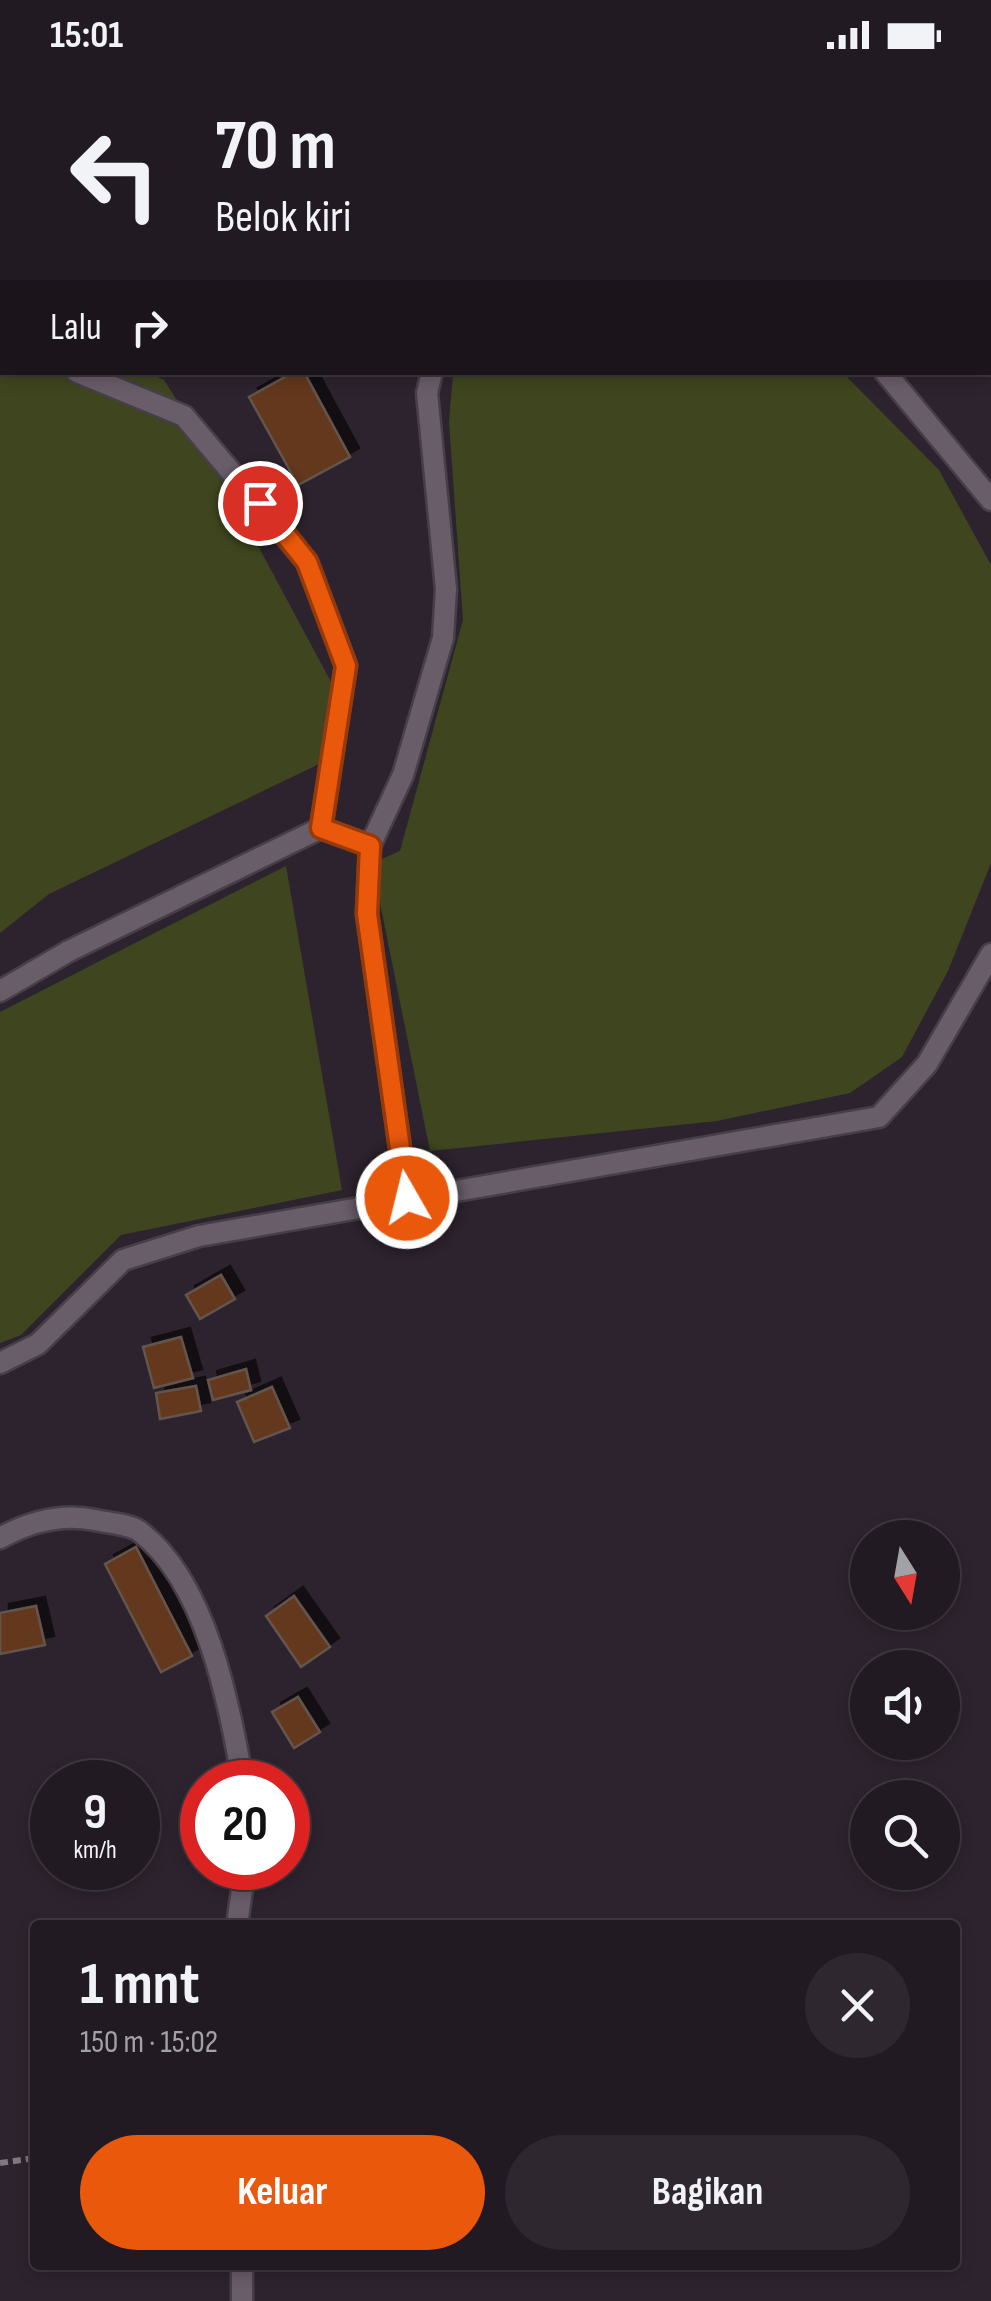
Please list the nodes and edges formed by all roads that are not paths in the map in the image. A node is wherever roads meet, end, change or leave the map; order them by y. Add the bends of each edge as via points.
1 (83, 375) edge
2 (431, 375) edge
3 (887, 375) edge
4 (991, 500) edge
5 (321, 828) junction
6 (370, 846) junction
7 (991, 954) edge
8 (0, 991) edge
9 (407, 1198) junction
10 (0, 1363) edge
11 (0, 1538) edge
12 (239, 1760) edge
13 (243, 1890) edge
14 (238, 1920) edge
15 (242, 2270) edge
16 (242, 2301) edge

1 - 5 lane via 184,416 307,562 346,666
2 - 6 lane via 427,392 446,589 443,638 403,775
3 - 4 lane
5 - 6 lane
5 - 8 lane
6 - 9 lane via 367,914
7 - 9 lane via 928,1064 878,1118
9 - 10 lane via 232,1229 123,1260 38,1344
11 - 12 lane via 28,1522 79,1516 137,1529 176,1571 202,1628 227,1695
13 - 14 lane
15 - 16 lane

